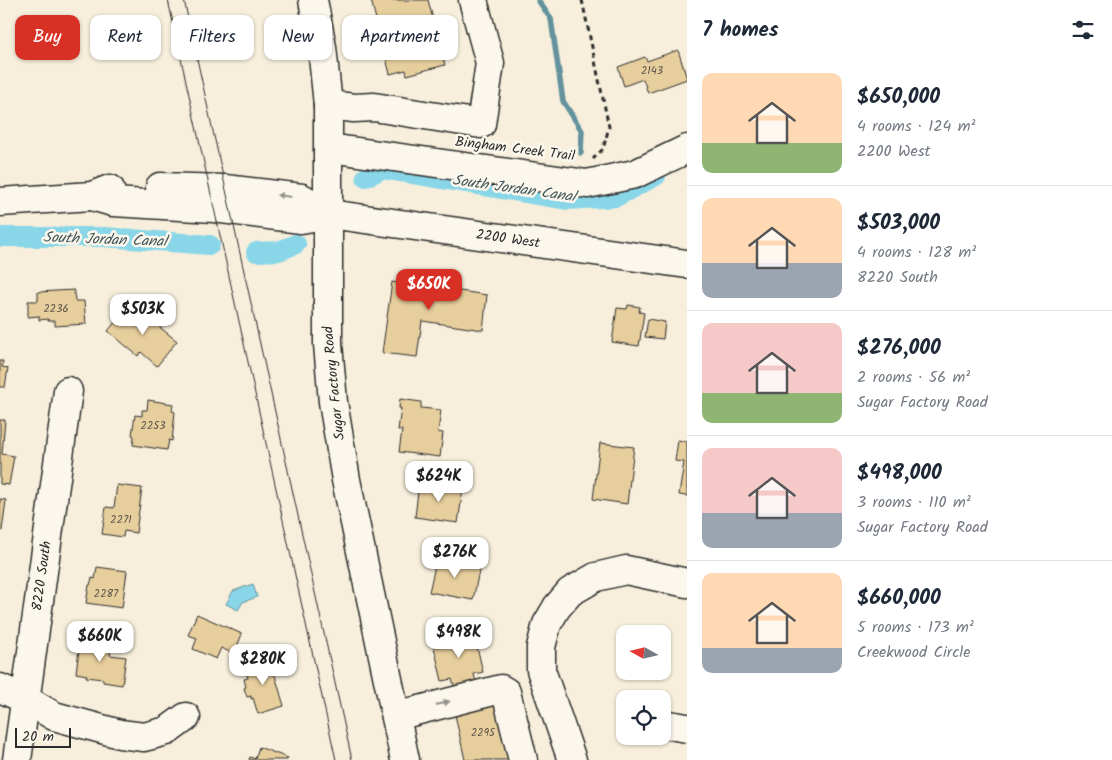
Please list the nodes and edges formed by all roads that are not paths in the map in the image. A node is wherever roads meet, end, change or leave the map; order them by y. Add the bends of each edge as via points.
1 (313, 0) edge
2 (473, 0) edge
3 (328, 105) junction
4 (329, 148) junction
5 (687, 149) edge
6 (0, 202) edge
7 (329, 214) junction
8 (687, 264) edge
9 (68, 391) dead end
10 (687, 583) edge
11 (0, 688) edge
12 (25, 699) junction
13 (396, 716) junction
14 (186, 717) dead end
15 (17, 760) edge
16 (405, 760) edge
17 (523, 760) edge
18 (572, 760) edge

1 - 3 street, Sugar Factory Road
2 - 3 street via 490,63 480,124 374,107
3 - 4 street, Sugar Factory Road
4 - 5 street via 587,184 635,174
4 - 7 street, Sugar Factory Road
6 - 7 street, 2200 West via 92,196 112,188 209,188 302,198
7 - 8 street, 2200 West
7 - 13 street, Sugar Factory Road via 328,344 333,402 346,480
9 - 12 street, 8220 South
10 - 18 street via 626,570 596,577 570,592 556,607 547,624 541,670
11 - 12 street
12 - 14 street via 54,716 120,734 144,737 167,731
12 - 15 street, 8220 South
13 - 16 street, Sugar Factory Road
13 -> 17 street via 501,689 506,692

